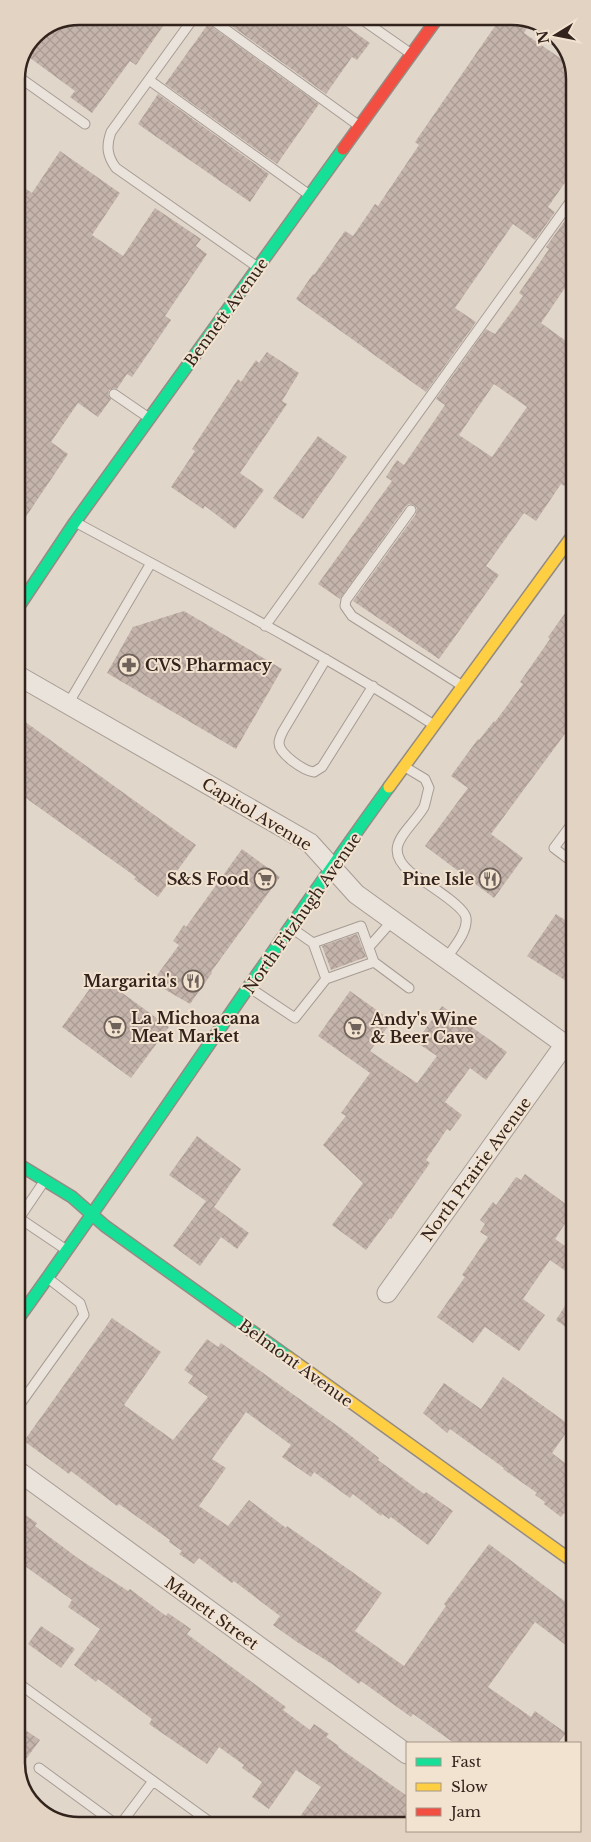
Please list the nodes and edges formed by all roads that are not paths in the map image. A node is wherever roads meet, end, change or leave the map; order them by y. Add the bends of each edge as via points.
1 (189, 25) edge
2 (220, 25) edge
3 (370, 25) edge
4 (433, 25) edge
5 (412, 54) junction
6 (149, 80) junction
7 (25, 81) edge
8 (85, 124) dead end
9 (360, 126) junction
10 (311, 195) junction
11 (566, 208) edge
12 (258, 267) junction
13 (114, 394) dead end
14 (150, 418) junction
15 (411, 510) dead end
16 (75, 522) junction
17 (566, 545) edge
18 (151, 563) junction
19 (25, 597) edge
20 (265, 626) junction
21 (326, 659) junction
22 (25, 679) edge
23 (373, 686) junction
24 (464, 686) junction
25 (68, 704) junction
26 (435, 726) junction
27 (405, 767) junction
28 (566, 832) edge
29 (566, 856) edge
30 (332, 866) junction
31 (392, 921) junction
32 (291, 927) junction
33 (313, 943) junction
34 (369, 947) junction
35 (446, 959) junction
36 (374, 962) junction
37 (326, 979) junction
38 (250, 988) junction
39 (409, 988) dead end
40 (566, 1045) edge
41 (566, 1053) edge
42 (25, 1168) edge
43 (46, 1180) junction
44 (25, 1209) edge
45 (93, 1215) junction
46 (25, 1223) edge
47 (67, 1250) junction
48 (48, 1278) junction
49 (387, 1293) dead end
50 (25, 1310) edge
51 (25, 1397) edge
52 (25, 1476) edge
53 (566, 1557) edge
54 (25, 1688) edge
55 (406, 1753) edge
56 (39, 1768) dead end
57 (153, 1781) junction
58 (108, 1817) edge
59 (125, 1817) edge
60 (203, 1817) edge

1 - 6 lane
2 - 9 lane
3 - 5 lane
4 - 5 street, Bennett Avenue
5 - 9 street, Bennett Avenue
6 - 10 lane
6 - 12 lane via 111,132 107,151 110,160 116,168
7 - 8 lane
9 - 10 street, Bennett Avenue
10 - 12 street, Bennett Avenue
11 - 20 lane
12 - 14 street, Bennett Avenue
13 - 14 lane
14 - 16 street, Bennett Avenue
15 - 24 lane via 346,600 345,606 352,616
16 - 18 lane
16 - 19 street, Bennett Avenue
17 - 24 street, North Fitzhugh Avenue
18 - 20 lane
18 - 25 lane
20 - 21 lane
21 - 23 lane
21 - 23 lane via 279,742 282,752 307,771 314,772 322,767
22 - 25 street, Capitol Avenue
23 - 26 lane
24 - 26 street, North Fitzhugh Avenue
25 - 30 street, Capitol Avenue via 310,843
26 - 27 street, North Fitzhugh Avenue
27 - 30 street, North Fitzhugh Avenue
27 - 35 lane via 425,779 429,788 424,806 398,841 398,858 403,866 466,915 462,935
28 - 29 lane via 554,848
30 - 31 street, Capitol Avenue via 356,894
30 - 32 street, North Fitzhugh Avenue
31 - 34 lane
31 - 35 street, Capitol Avenue
32 - 33 lane
32 - 38 street, North Fitzhugh Avenue
33 - 34 lane via 361,926
33 - 37 lane
34 - 36 lane
35 - 40 street, Capitol Avenue
36 - 37 lane
36 - 39 lane
37 - 38 lane via 295,1018
38 - 45 street, North Fitzhugh Avenue
41 - 49 street, North Prairie Avenue
42 - 43 street, Belmont Avenue
43 - 44 lane
43 - 45 street, Belmont Avenue
45 - 47 street, North Fitzhugh Avenue
45 - 53 street, Belmont Avenue
46 - 47 lane
47 - 48 street, North Fitzhugh Avenue
48 - 50 street, North Fitzhugh Avenue
48 - 51 lane via 80,1303 84,1315
52 - 55 street, Manett Street
54 - 57 lane
56 - 58 lane
57 - 59 lane
57 - 60 lane

